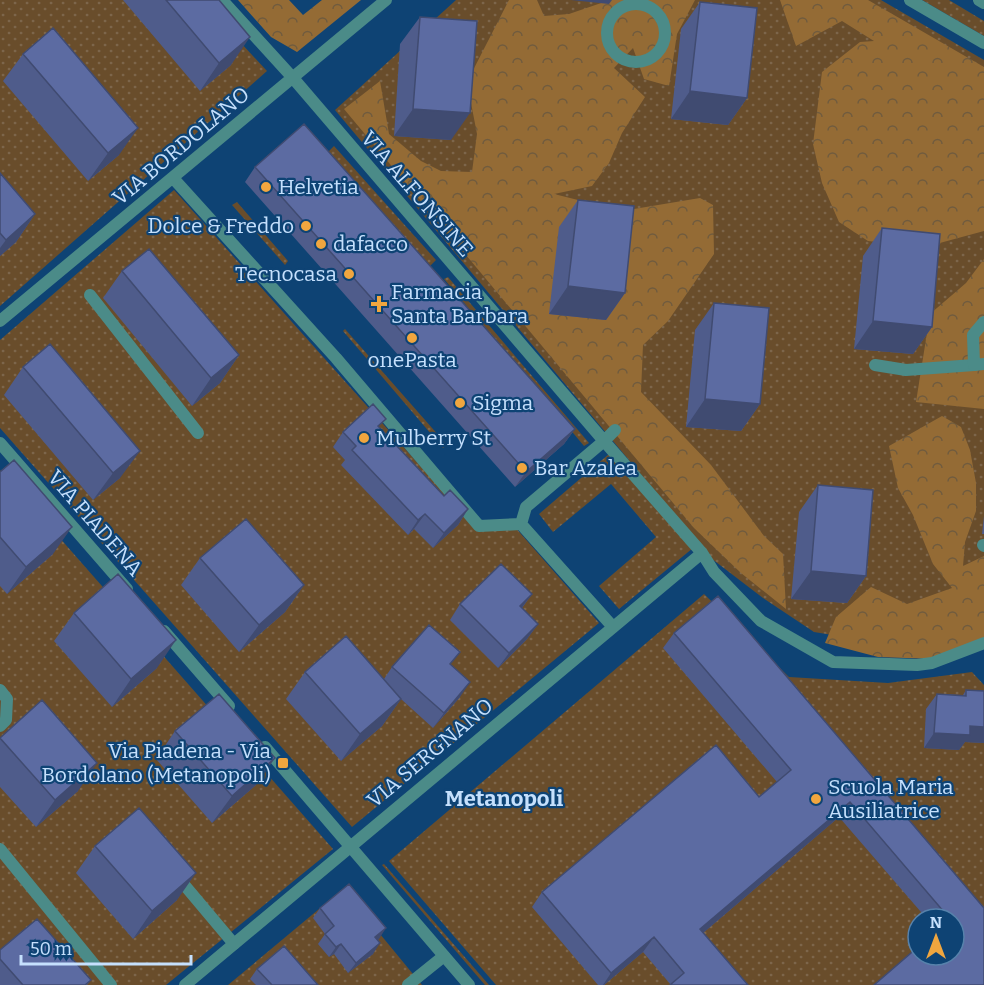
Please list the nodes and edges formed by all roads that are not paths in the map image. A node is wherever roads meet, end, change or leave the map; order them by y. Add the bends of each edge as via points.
1 (222, 0) edge
2 (387, 0) edge
3 (910, 0) edge
4 (979, 0) edge
5 (984, 3) edge
6 (651, 4) edge
7 (984, 44) edge
8 (293, 78) junction
9 (172, 178) junction
10 (90, 295) dead end
11 (0, 321) edge
12 (984, 322) edge
13 (875, 365) dead end
14 (979, 365) edge
15 (615, 430) dead end
16 (198, 433) dead end
17 (604, 441) junction
18 (0, 443) edge
19 (521, 524) junction
20 (702, 554) junction
21 (138, 602) edge
22 (154, 620) edge
23 (613, 627) junction
24 (984, 643) edge
25 (0, 690) edge
26 (235, 712) edge
27 (0, 726) edge
28 (256, 737) edge
29 (350, 845) junction
30 (0, 849) edge
31 (169, 867) edge
32 (234, 944) junction
33 (444, 956) junction
34 (111, 985) edge
35 (186, 985) edge
36 (408, 985) edge
37 (469, 985) edge

1 - 8 street, VIA ALFONSINE
2 - 8 street, VIA BORDOLANO
3 - 7 street
4 - 5 street
6 - 6 street via 664,29 662,46 649,59 624,60 611,49 608,25 624,6
8 - 9 street, VIA BORDOLANO
8 - 17 street, VIA ALFONSINE
9 - 11 street, VIA BORDOLANO
9 - 19 street via 336,358 479,526
10 - 16 street
12 - 14 street via 973,335
13 - 14 street via 906,370
15 - 17 street
17 - 19 street via 526,507
17 - 20 street, VIA ALFONSINE
18 - 21 street, VIA PIADENA
19 - 23 street
20 - 23 street, VIA SERGNANO
20 - 24 street, VIA ALFONSINE via 761,621 833,662 932,663
22 - 26 street
23 - 29 street, VIA SERGNANO
25 - 27 street via 7,699 6,720
28 - 29 street
29 - 32 street, VIA SERGNANO
29 - 33 street
30 - 34 street
31 - 32 street
32 - 35 street, VIA SERGNANO
33 - 36 street
33 - 37 street

